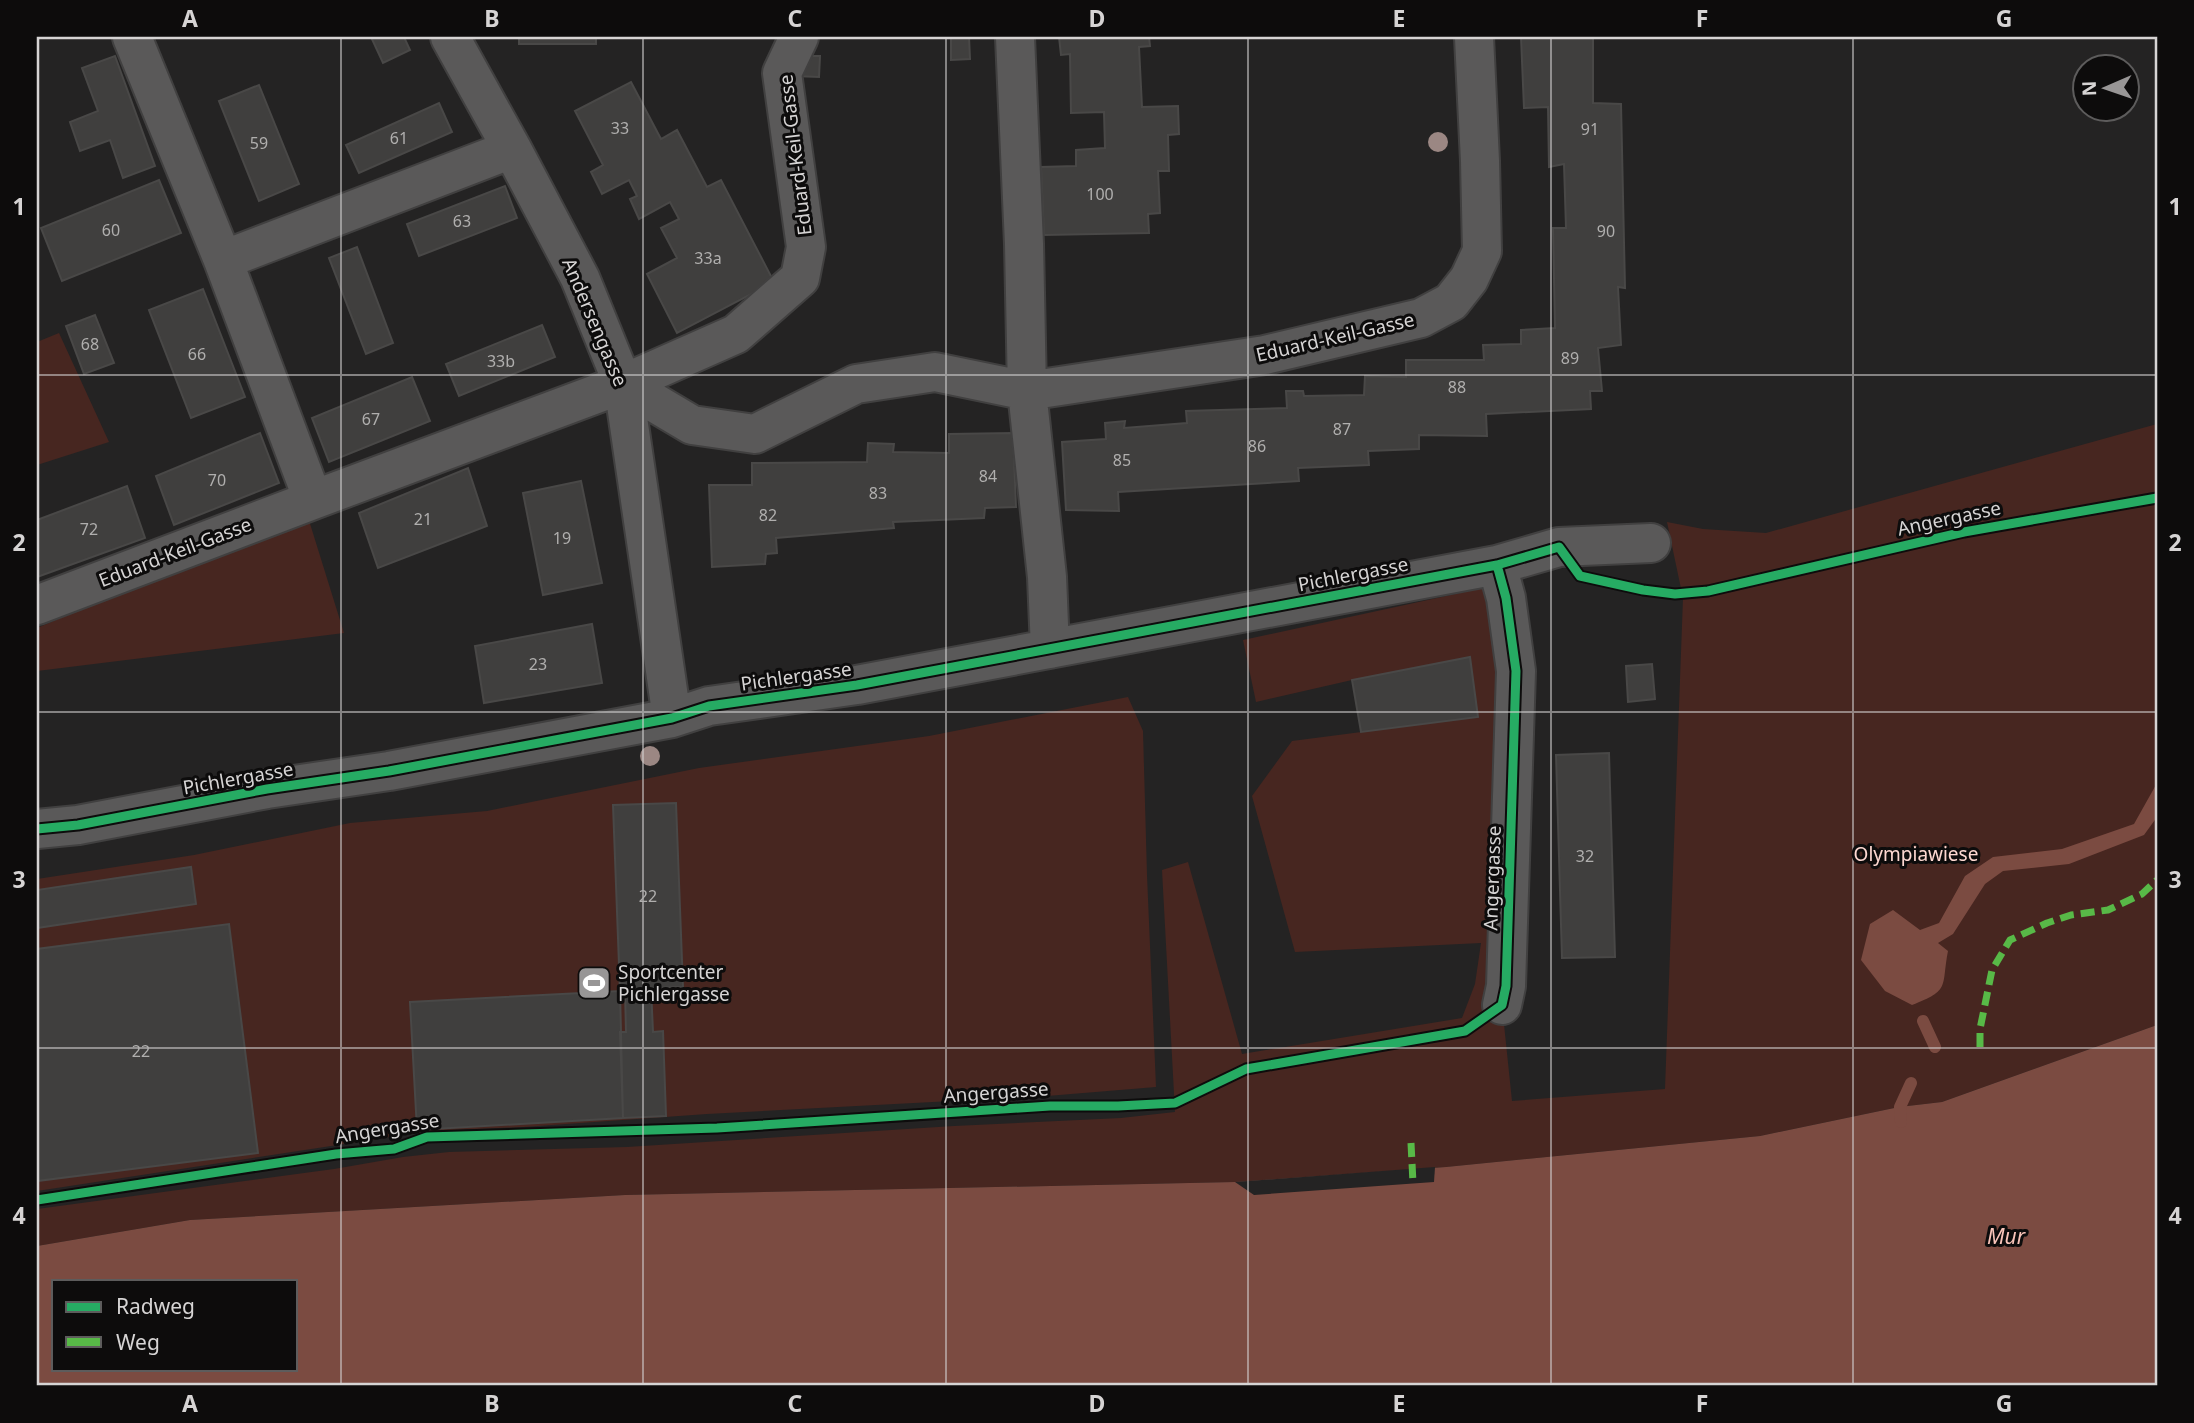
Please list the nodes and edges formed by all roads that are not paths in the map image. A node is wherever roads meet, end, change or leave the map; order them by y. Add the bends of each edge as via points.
1 (132, 37) edge
2 (450, 37) edge
3 (799, 37) edge
4 (1015, 37) edge
5 (1474, 37) edge
6 (512, 149) junction
7 (223, 260) junction
8 (624, 384) junction
9 (1027, 390) junction
10 (313, 500) junction
11 (1651, 543) dead end
12 (1497, 565) junction
13 (37, 605) edge
14 (1050, 649) junction
15 (672, 718) junction
16 (37, 829) edge
17 (1502, 1005) dead end

1 - 7 street
2 - 6 street, Andersengasse
3 - 8 street, Eduard-Keil-Gasse via 782,73 806,247 800,278 736,334
4 - 9 street
5 - 9 street, Eduard-Keil-Gasse via 1482,251 1451,302 1422,318 1265,355
6 - 7 street
6 - 8 street, Andersengasse via 580,278
7 - 10 street
8 - 9 street, Eduard-Keil-Gasse via 692,425 755,434 856,384 935,372
8 - 10 street, Eduard-Keil-Gasse
8 - 15 street, Andersengasse
9 - 14 street
10 - 13 street, Eduard-Keil-Gasse
11 - 12 street, Pichlergasse via 1559,547
12 - 14 street, Pichlergasse
12 - 17 street, Angergasse via 1516,671
14 - 15 street, Pichlergasse via 857,685 709,706
15 - 16 street, Pichlergasse

